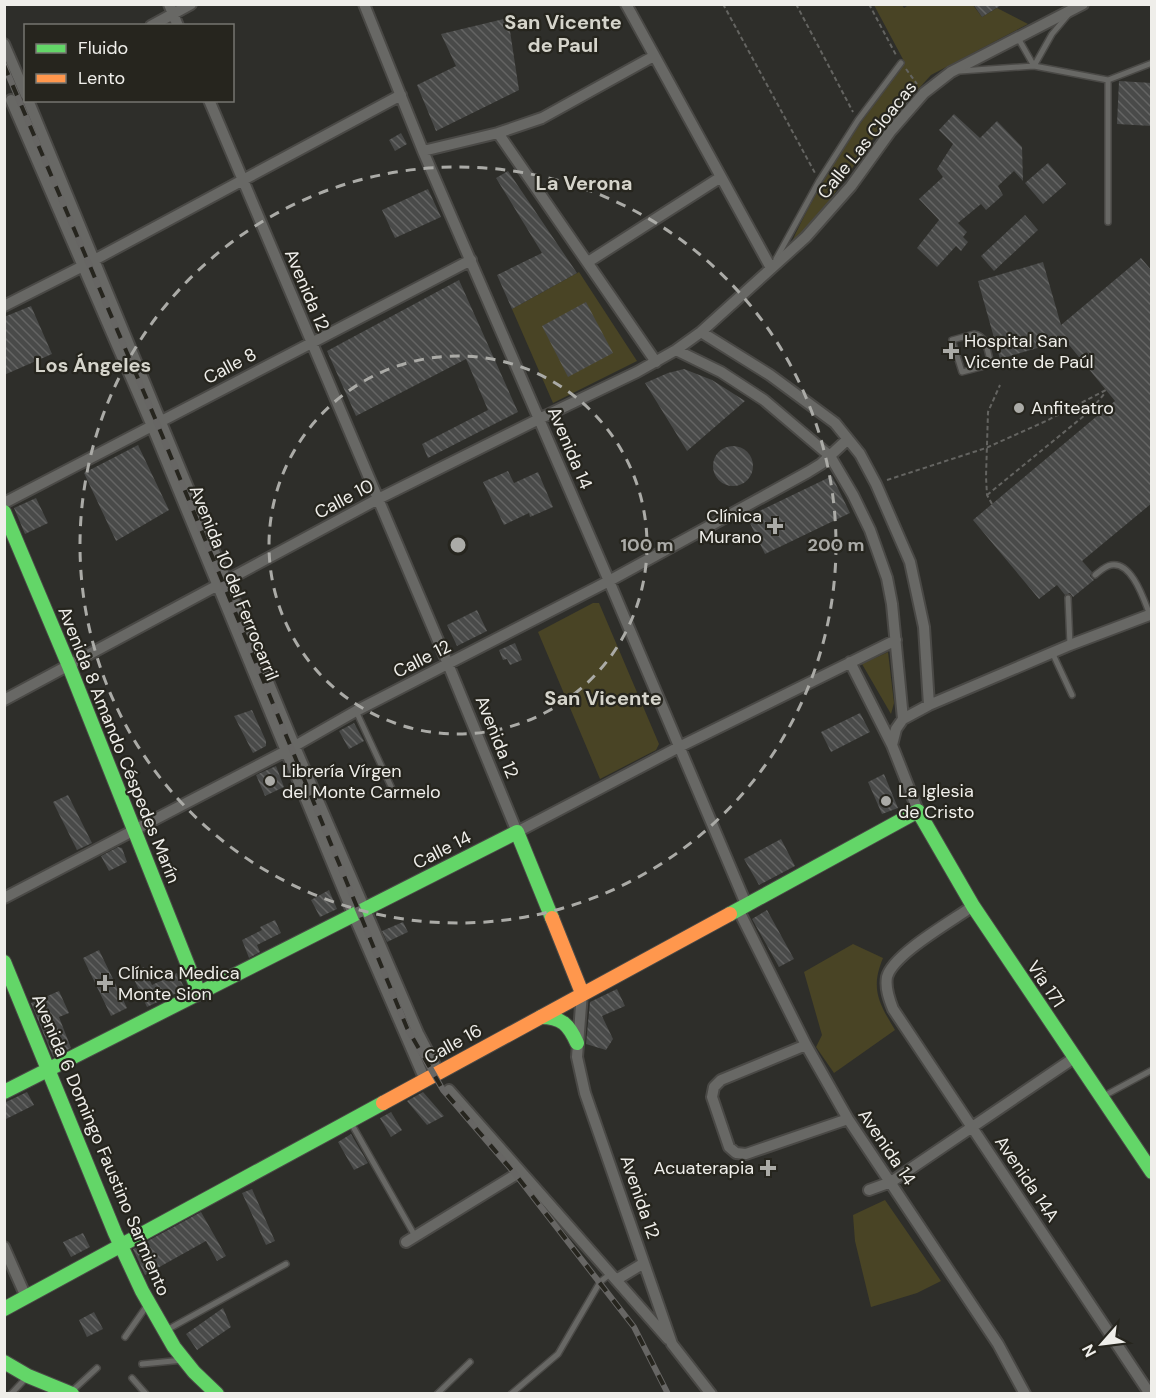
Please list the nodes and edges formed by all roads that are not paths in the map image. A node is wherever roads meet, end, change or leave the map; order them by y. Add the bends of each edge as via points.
1 (191, 4) edge
2 (364, 4) edge
3 (626, 4) edge
4 (1083, 4) edge
5 (171, 9) edge
6 (1072, 11) junction
7 (153, 24) edge
8 (176, 24) edge
9 (1018, 38) junction
10 (4, 44) edge
11 (654, 56) junction
12 (901, 63) road end
13 (1152, 63) edge
14 (1034, 66) junction
15 (951, 72) junction
16 (1108, 80) junction
17 (24, 90) edge
18 (400, 94) junction
19 (24, 96) edge
20 (8, 101) edge
21 (29, 102) edge
22 (210, 102) edge
23 (498, 133) junction
24 (423, 151) junction
25 (721, 177) junction
26 (242, 180) junction
27 (1108, 222) dead end
28 (94, 259) junction
29 (471, 260) junction
30 (588, 262) junction
31 (83, 266) junction
32 (771, 268) junction
33 (4, 306) edge
34 (701, 332) junction
35 (952, 340) joint
36 (310, 343) junction
37 (676, 350) junction
38 (656, 362) junction
39 (539, 419) junction
40 (156, 423) junction
41 (848, 439) junction
42 (830, 456) junction
43 (378, 500) junction
44 (4, 503) edge
45 (4, 512) edge
46 (1095, 575) dead end
47 (609, 581) junction
48 (223, 583) junction
49 (1068, 598) dead end
50 (1151, 614) edge
51 (896, 639) junction
52 (1070, 645) junction
53 (1052, 652) junction
54 (850, 662) junction
55 (448, 664) junction
56 (69, 666) junction
57 (1072, 695) dead end
58 (4, 700) edge
59 (929, 705) junction
60 (356, 711) junction
61 (903, 719) junction
62 (892, 745) junction
63 (679, 747) junction
64 (290, 749) junction
65 (394, 793) dead end
66 (918, 811) junction
67 (134, 830) junction
68 (517, 832) junction
69 (4, 898) edge
70 (973, 906) junction
71 (742, 907) junction
72 (359, 912) junction
73 (4, 963) edge
74 (199, 993) junction
75 (582, 993) junction
76 (539, 1017) junction
77 (577, 1043) junction
78 (806, 1045) junction
79 (1074, 1058) junction
80 (48, 1070) junction
81 (1152, 1070) edge
82 (438, 1072) junction
83 (425, 1080) junction
84 (449, 1090) dead end
85 (4, 1092) edge
86 (1101, 1097) junction
87 (848, 1119) junction
88 (350, 1121) junction
89 (974, 1127) junction
90 (520, 1172) junction
91 (1152, 1172) edge
92 (891, 1182) junction
93 (869, 1190) dead end
94 (410, 1239) joint
95 (122, 1245) junction
96 (4, 1247) edge
97 (644, 1263) junction
98 (286, 1264) dead end
99 (613, 1277) junction
100 (26, 1297) junction
101 (148, 1303) junction
102 (4, 1309) edge
103 (164, 1331) junction
104 (125, 1337) dead end
105 (672, 1344) junction
106 (184, 1360) junction
107 (4, 1362) edge
108 (470, 1362) dead end
109 (142, 1364) dead end
110 (98, 1368) dead end
111 (28, 1376) junction
112 (132, 1378) dead end
113 (71, 1393) edge
114 (11, 1394) edge
115 (146, 1394) edge
116 (217, 1394) edge
117 (437, 1394) edge
118 (511, 1394) edge
119 (711, 1394) edge
120 (1025, 1394) edge
121 (1150, 1394) edge

1 - 5 street
2 - 18 street, Avenida 14
3 - 11 street
4 - 6 street, Calle Las Cloacas
5 - 7 street
5 - 8 street
6 - 9 street, Calle Las Cloacas
6 - 14 lane via 1052,34
9 - 14 lane
9 - 15 street, Calle Las Cloacas
10 - 17 street, Avenida 10 del Ferrocarril
11 - 23 street via 542,118
11 - 25 street
12 - 32 lane via 819,181
13 - 16 lane
14 - 15 lane
14 - 16 lane
15 - 32 street, Calle Las Cloacas via 924,93 851,186 806,237
16 - 27 lane
18 - 24 street, Avenida 14
18 - 26 street
19 - 20 street
20 - 31 street, Avenida 10 del Ferrocarril
21 - 28 street, Avenida 10 del Ferrocarril
22 - 26 street, Avenida 12
23 - 24 street
23 - 30 street
24 - 29 street, Avenida 14
25 - 30 street
25 - 32 street
26 - 28 street
26 - 36 street, Avenida 12
28 - 31 street
28 - 40 street, Avenida 10 del Ferrocarril
29 - 36 street, Calle 8
29 - 39 street, Avenida 14
30 - 38 street
31 - 33 street
31 - 40 street, Avenida 10 del Ferrocarril
32 - 34 street, Calle Las Cloacas
34 - 37 street, Calle 10
34 - 41 street via 770,375 835,423
35 - 35 lane via 962,372 990,360 980,335
36 - 40 street, Calle 8
36 - 43 street, Avenida 12
37 - 38 street, Calle 10
37 - 42 street via 721,372 764,400
38 - 39 street, Calle 10
39 - 43 street, Calle 10
39 - 47 street, Avenida 14
40 - 44 street, Calle 8
40 - 48 street, Avenida 10 del Ferrocarril
41 - 42 street, Calle 12
41 - 59 street via 876,484 910,562 924,627
42 - 47 street, Calle 12 via 808,472
42 - 51 street via 880,554
43 - 48 street, Calle 10
43 - 55 street, Avenida 12
45 - 56 main road, Avenida 8 Amando Céspedes Marín
46 - 50 lane via 1109,565 1125,569
47 - 55 street, Calle 12
47 - 63 street, Avenida 14
48 - 56 street, Calle 10
48 - 64 street, Avenida 10 del Ferrocarril
49 - 52 lane
50 - 52 street
51 - 54 street, Calle 14
51 - 61 street
52 - 53 street
53 - 57 lane
53 - 59 street
54 - 62 street
54 - 63 street, Calle 14
55 - 60 street, Calle 12
55 - 68 street, Avenida 12
56 - 58 street, Calle 10
56 - 67 main road, Avenida 8 Amando Céspedes Marín
59 - 61 street
60 - 64 street, Calle 12
60 - 65 lane
61 - 62 street
62 - 66 street
63 - 68 street, Calle 14
63 - 71 street, Avenida 14
64 - 67 street, Calle 12
64 - 72 street, Avenida 10 del Ferrocarril
66 - 70 main road, Vía 171
66 - 71 main road, Calle 16
67 - 69 street, Calle 12
67 - 74 main road, Avenida 8 Amando Céspedes Marín
68 - 72 main road, Calle 14
68 - 75 main road, Avenida 12
70 - 79 main road, Vía 171
70 - 89 street, Avenida 14A via 902,955 892,966 887,994 893,1009
71 - 75 main road, Calle 16
71 - 78 street, Avenida 14
72 - 74 main road, Calle 14
72 - 82 street, Avenida 10 del Ferrocarril
72 - 83 street, Avenida 10 del Ferrocarril
73 - 80 main road, Avenida 6 Domingo Faustino Sarmiento
74 - 80 main road, Calle 14
75 - 76 main road, Calle 16
75 - 77 street, Avenida 12
76 - 77 main road via 560,1018
76 - 82 main road, Calle 16
77 - 97 street, Avenida 12 via 585,1093
78 - 87 street, Avenida 14
78 - 87 street via 721,1080 714,1087 712,1097 729,1147 736,1154 746,1154
79 - 86 main road, Vía 171
79 - 89 street
80 - 85 main road, Calle 14
80 - 95 main road, Avenida 6 Domingo Faustino Sarmiento
81 - 86 lane
82 - 83 main road, Calle 16
83 - 88 main road, Calle 16
84 - 90 street
86 - 91 main road, Vía 171
87 - 92 street, Avenida 14
88 - 94 lane
88 - 95 main road, Calle 16
89 - 92 street
89 - 121 street, Avenida 14A
90 - 94 street
90 - 99 street
92 - 93 street
92 - 120 street, Avenida 14 via 998,1344
95 - 100 main road, Calle 16
95 - 101 main road, Avenida 6 Domingo Faustino Sarmiento
96 - 100 street
97 - 99 street
97 - 105 street, Avenida 12
98 - 103 lane
99 - 105 street
99 - 118 lane via 600,1282 558,1354
100 - 102 main road, Calle 16
101 - 103 main road, Avenida 6 Domingo Faustino Sarmiento
101 - 104 lane
103 - 106 main road, Avenida 6 Domingo Faustino Sarmiento
105 - 119 street, Avenida 12
106 - 109 lane
106 - 116 main road, Avenida 6 Domingo Faustino Sarmiento
107 - 111 main road
108 - 117 lane
110 - 113 lane
111 - 113 main road
111 - 114 lane
112 - 115 lane

